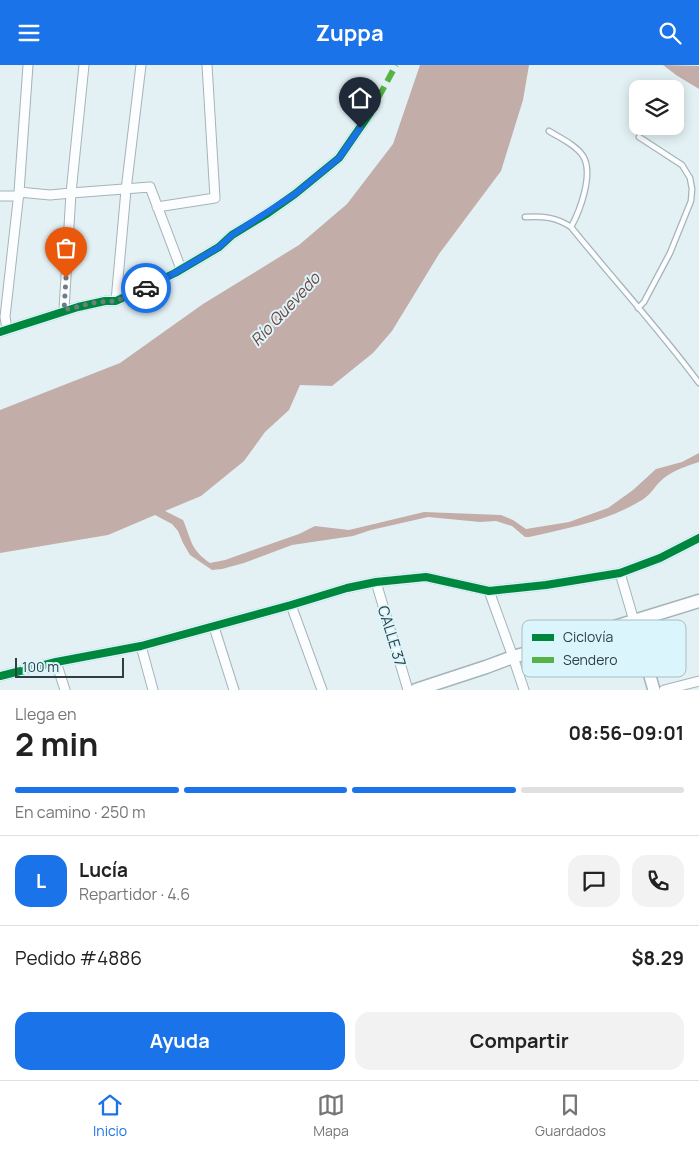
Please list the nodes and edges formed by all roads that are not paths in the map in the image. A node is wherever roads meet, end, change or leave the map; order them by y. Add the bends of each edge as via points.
1 (28, 65) edge
2 (84, 65) edge
3 (141, 65) edge
4 (207, 65) edge
5 (370, 113) dead end
6 (549, 131) dead end
7 (639, 137) dead end
8 (126, 190) junction
9 (71, 193) junction
10 (19, 194) junction
11 (0, 196) edge
12 (157, 207) junction
13 (525, 217) dead end
14 (571, 227) junction
15 (181, 269) junction
16 (116, 301) junction
17 (638, 308) junction
18 (64, 310) junction
19 (3, 330) edge
20 (699, 383) edge
21 (699, 538) edge
22 (620, 573) junction
23 (376, 582) junction
24 (489, 591) junction
25 (699, 601) edge
26 (291, 605) junction
27 (634, 620) edge
28 (637, 620) edge
29 (214, 627) junction
30 (141, 646) junction
31 (522, 654) edge
32 (513, 657) junction
33 (56, 662) junction
34 (0, 676) edge
35 (650, 677) edge
36 (699, 681) edge
37 (65, 690) edge
38 (153, 690) edge
39 (234, 690) edge
40 (322, 690) edge
41 (408, 690) edge
42 (416, 690) edge
43 (524, 690) edge
44 (654, 690) edge
45 (664, 690) edge

1 - 10 street
2 - 9 street
3 - 8 street
4 - 12 street via 215,198
5 - 15 street via 339,158 295,194 219,247
6 - 14 lane via 578,150 587,165 581,205
7 - 17 lane via 682,165 690,178 692,195 670,253
8 - 9 street
8 - 12 street via 150,187
8 - 16 street
9 - 10 street
9 - 18 street
10 - 11 street
10 - 19 street
12 - 15 street
13 - 14 lane via 553,218
14 - 17 lane
15 - 16 street
16 - 18 street
17 - 20 lane
18 - 19 street
21 - 22 street
22 - 24 street
22 - 27 street
23 - 24 street via 426,577
23 - 26 street
23 - 41 street, CALLE 37
24 - 32 street
25 - 28 main road
26 - 29 street
26 - 40 street
29 - 30 street
29 - 39 street
30 - 33 street
30 - 38 street
31 - 32 main road
32 - 42 main road
32 - 43 street
33 - 34 street
33 - 37 street
35 - 44 street
36 - 45 street

